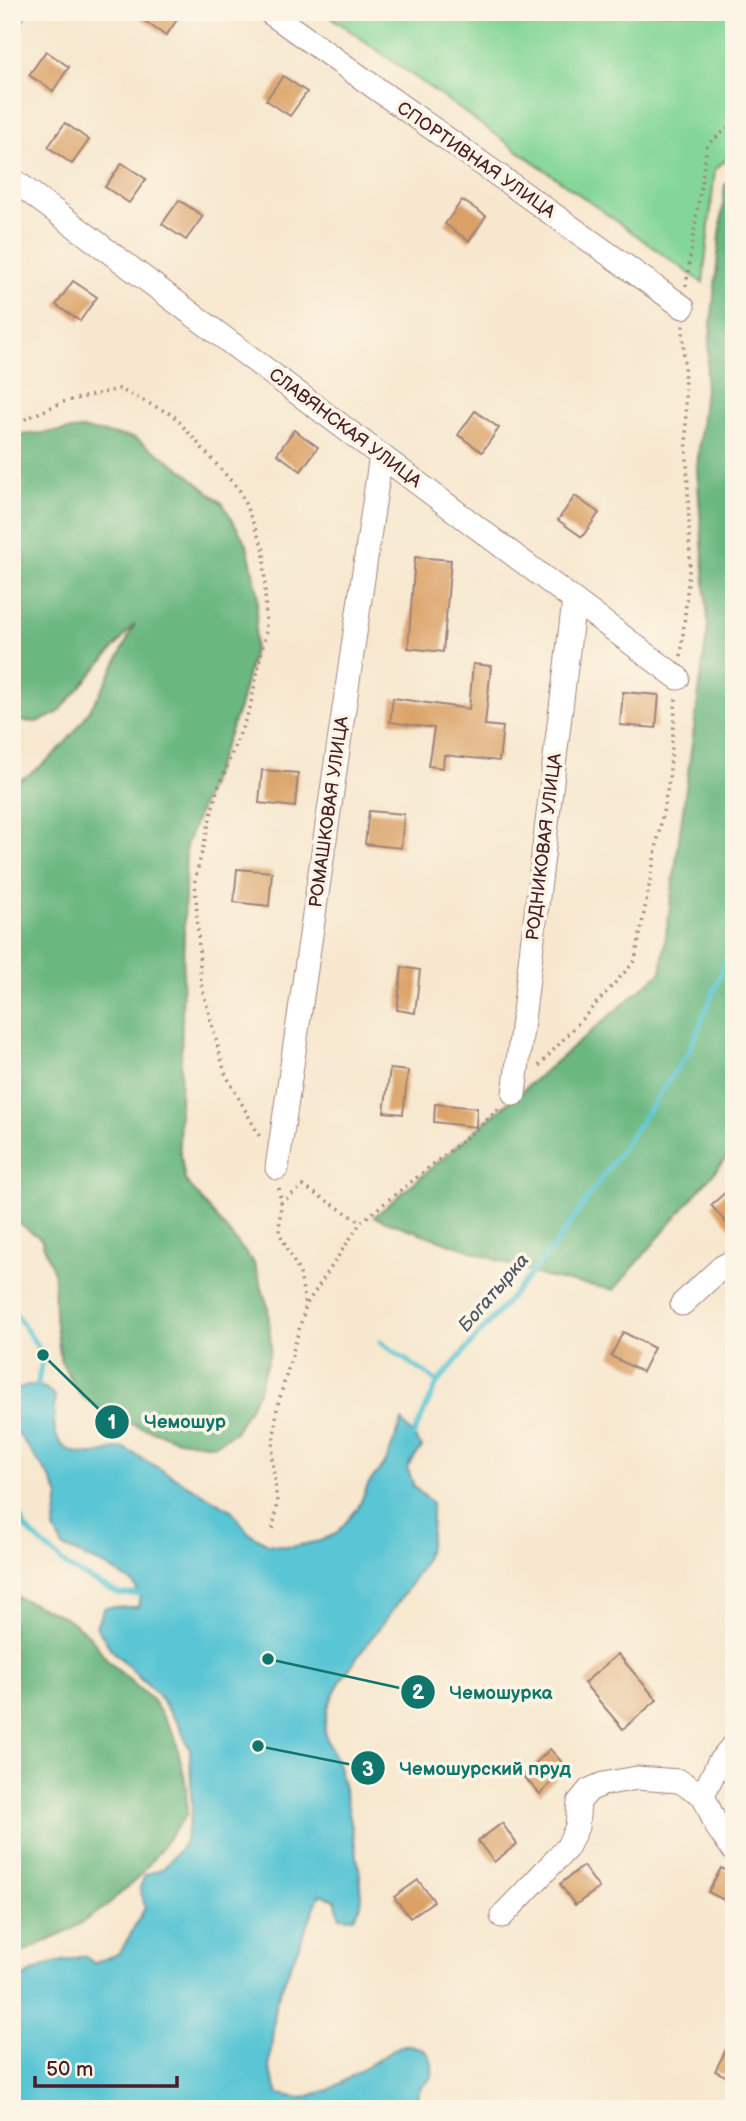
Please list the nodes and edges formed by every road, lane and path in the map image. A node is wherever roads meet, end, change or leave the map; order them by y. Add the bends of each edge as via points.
1 (269, 12) edge
2 (12, 179) edge
3 (683, 307) dead end
4 (12, 425) edge
5 (381, 455) junction
6 (573, 601) junction
7 (678, 678) dead end
8 (514, 1094) dead end
9 (277, 1168) joint
10 (360, 1222) dead end
11 (734, 1261) edge
12 (682, 1304) dead end
13 (306, 1305) dead end
14 (734, 1744) edge
15 (704, 1795) junction
16 (734, 1851) edge
17 (502, 1916) dead end

1 - 3 street, СПОРТИВНАЯ УЛИЦА
2 - 5 street, СЛАВЯНСКАЯ УЛИЦА
4 - 9 path via 63,402 119,389 173,415 240,491 264,550 266,630 250,708 217,791 195,880 201,984 225,1073
5 - 6 street, СЛАВЯНСКАЯ УЛИЦА
5 - 9 street, РОМАШКОВАЯ УЛИЦА
6 - 7 street, СЛАВЯНСКАЯ УЛИЦА
6 - 8 street, РОДНИКОВАЯ УЛИЦА
10 - 13 path via 303,1186 281,1203 279,1232 300,1274
11 - 12 street
14 - 15 street via 719,1762
15 - 16 street via 717,1827
15 - 17 street via 679,1781 637,1778 589,1790 579,1801 578,1827 567,1848

